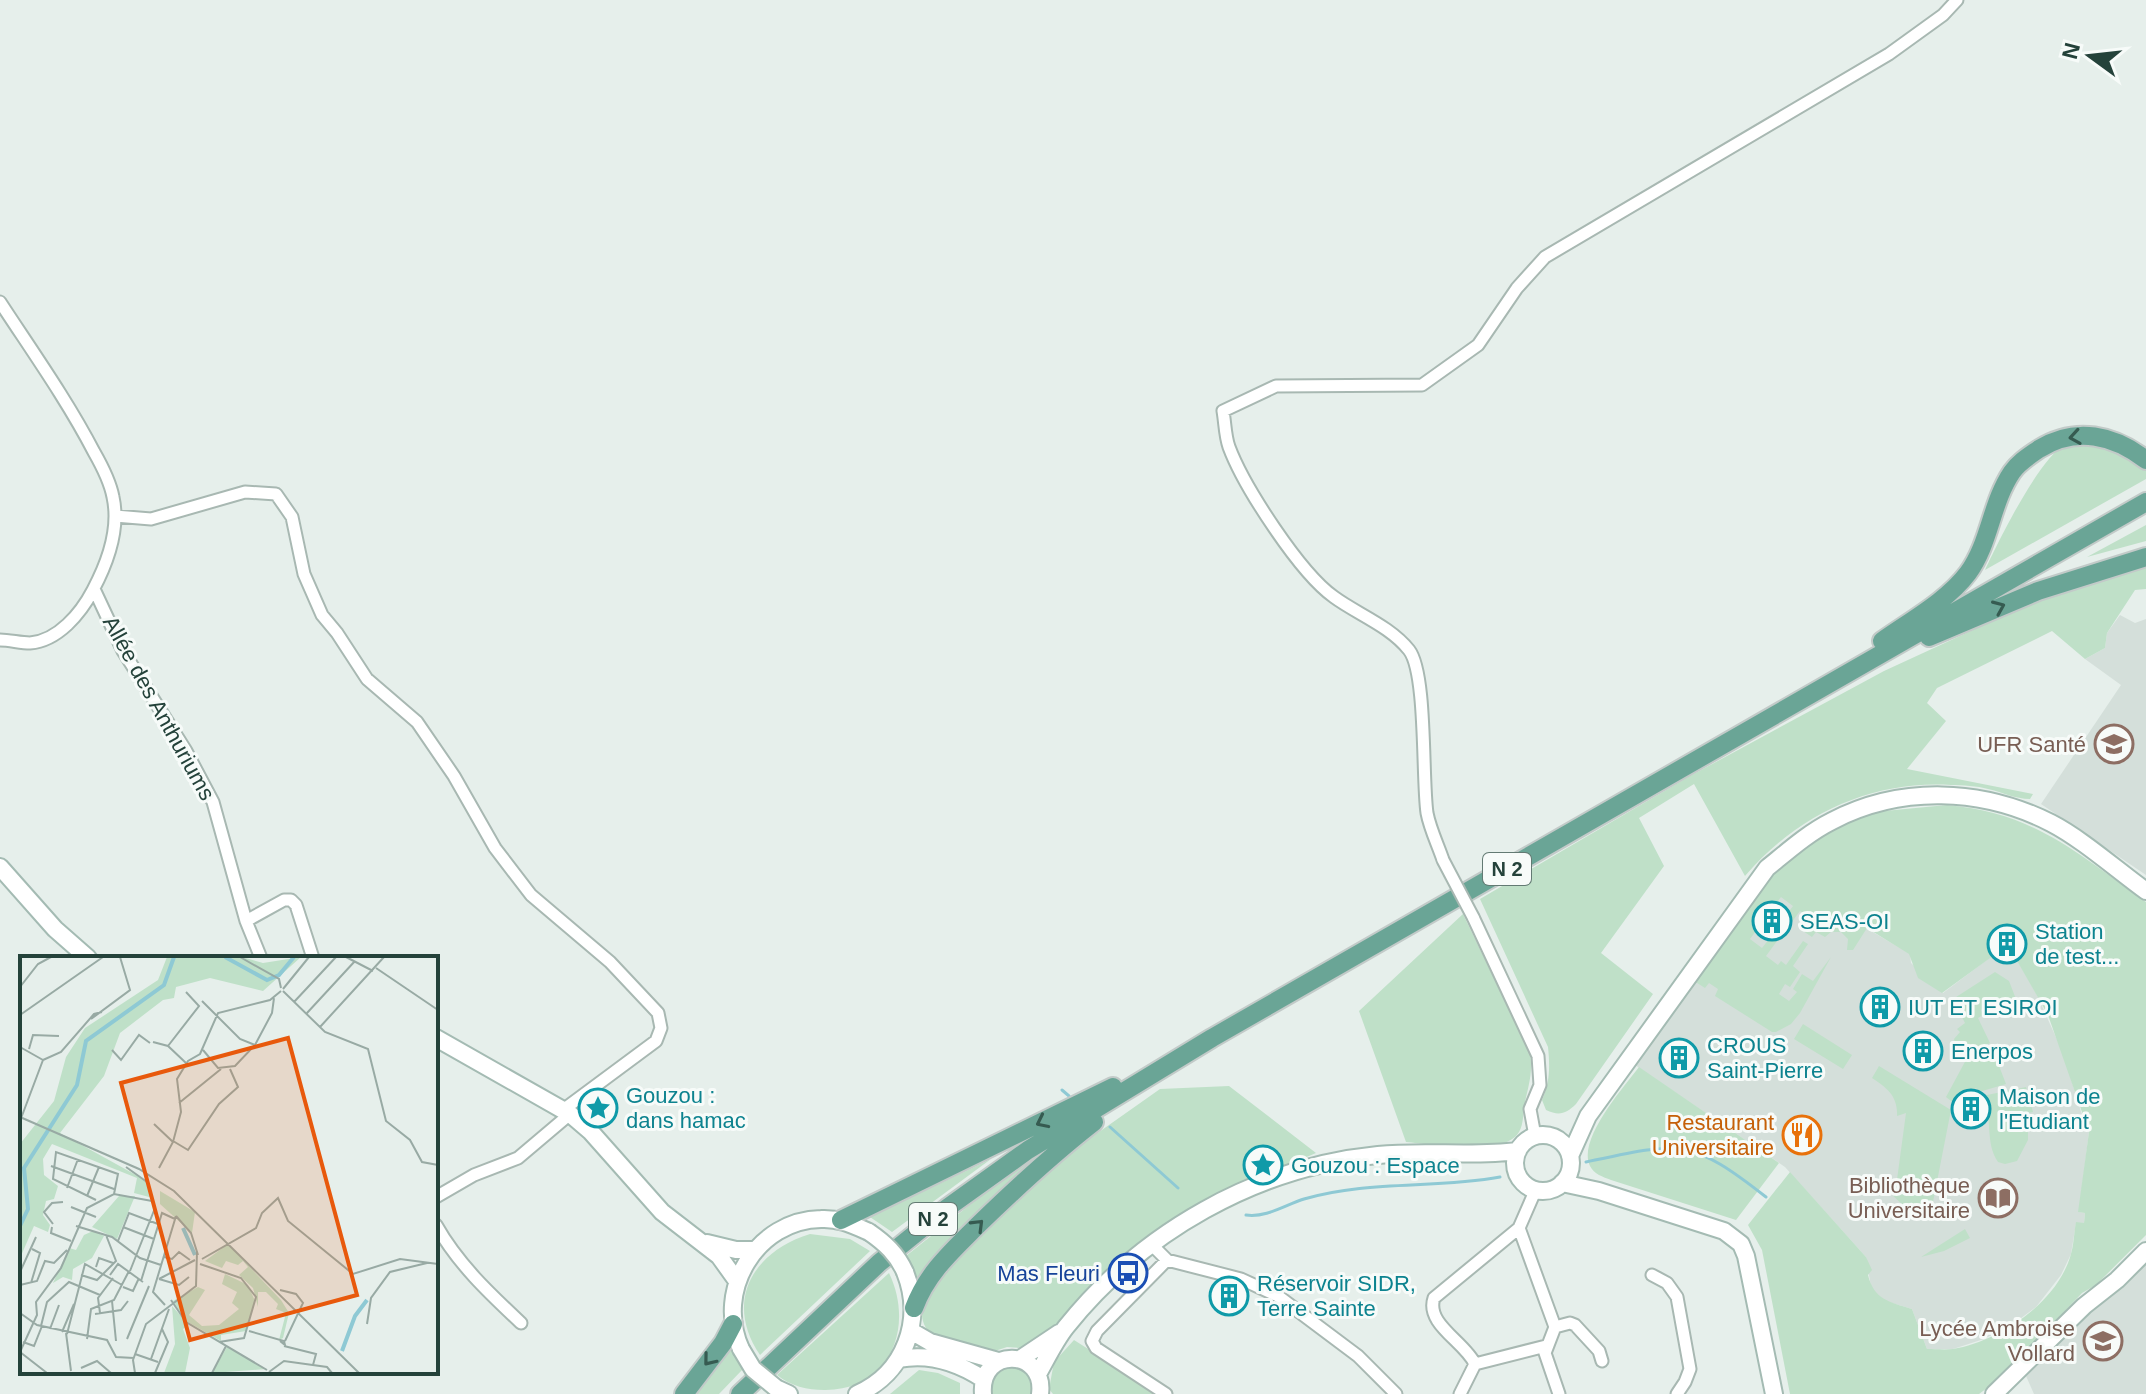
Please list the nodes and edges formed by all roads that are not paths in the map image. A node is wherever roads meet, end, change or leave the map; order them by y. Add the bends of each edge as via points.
1 (1957, 0) edge
2 (0, 302) edge
3 (2146, 460) edge
4 (2146, 502) edge
5 (115, 516) junction
6 (2146, 557) edge
7 (94, 589) junction
8 (0, 640) edge
9 (1801, 699) junction
10 (0, 867) edge
11 (2146, 891) edge
12 (246, 921) junction
13 (86, 956) edge
14 (260, 956) edge
15 (312, 956) edge
16 (1212, 1038) junction
17 (438, 1039) edge
18 (1152, 1076) junction
19 (566, 1112) junction
20 (1588, 1116) junction
21 (1535, 1136) junction
22 (1555, 1138) junction
23 (1517, 1160) junction
24 (1570, 1161) junction
25 (1562, 1183) junction
26 (1536, 1189) junction
27 (1599, 1191) junction
28 (438, 1196) edge
29 (841, 1220) junction
30 (438, 1228) edge
31 (1519, 1228) junction
32 (698, 1240) junction
33 (1151, 1244) junction
34 (755, 1250) junction
35 (2146, 1251) edge
36 (1167, 1260) junction
37 (1652, 1275) dead end
38 (737, 1281) junction
39 (914, 1308) junction
40 (521, 1323) dead end
41 (733, 1324) junction
42 (1555, 1327) junction
43 (1064, 1330) junction
44 (911, 1331) junction
45 (1546, 1346) junction
46 (899, 1359) junction
47 (1020, 1359) junction
48 (998, 1361) junction
49 (1602, 1361) dead end
50 (1475, 1364) junction
51 (1038, 1374) junction
52 (983, 1387) edge
53 (783, 1391) edge
54 (684, 1394) edge
55 (740, 1394) edge
56 (857, 1394) edge
57 (1040, 1394) edge
58 (1166, 1394) edge
59 (1396, 1394) edge
60 (1460, 1394) edge
61 (1559, 1394) edge
62 (1677, 1394) edge
63 (1774, 1394) edge
64 (1994, 1394) edge

1 - 21 street, bridge via 1889,54 1545,257 1478,345 1422,385 1276,386 1223,411 1229,446 1304,569 1410,651 1422,705 1427,816 1538,1056 1540,1085 1530,1109
2 - 5 street via 82,429 105,473
3 -> 9 main road, N 2 via 2091,434 2068,436 2024,459 2012,471 1985,542 1966,575
4 - 9 main road, N 2
5 - 7 street via 109,554
5 - 19 street via 151,519 245,492 276,494 292,517 304,574 322,615 367,679 417,722 495,848 531,895 610,962 658,1013 661,1028 656,1041
9 -> 6 main road, N 2 via 1911,644 2038,591
7 - 8 street via 58,633 30,643
7 - 12 street, Allée des Anthuriums via 123,651 213,802
9 - 16 main road, N 2
10 - 13 street
11 - 20 street via 2054,824 1983,798 1912,796 1832,820 1767,868
12 - 14 street, Allée des Anthuriums
12 - 15 street via 291,900
16 - 18 main road, N 2
16 -> 29 main road
17 - 19 street
39 -> 18 main road via 935,1268 1007,1196
18 - 55 main road, N 2 via 1028,1150 947,1208 879,1263
19 - 28 street via 518,1158
19 - 32 street via 591,1132 662,1212
20 - 22 street
20 - 24 street
21 - 22 street
21 - 23 street via 1525,1142
22 - 24 street via 1565,1145
23 - 26 street via 1521,1180
23 - 33 street via 1399,1153 1312,1167 1216,1203
24 - 25 street
24 - 27 street
25 - 26 street
25 - 27 street
26 - 31 street
27 - 63 street via 1724,1231 1741,1244
29 - 34 street via 822,1218 785,1227
29 - 39 street, bridge via 869,1232 898,1258
30 - 40 street via 483,1287
31 - 42 street
31 - 50 street via 1431,1305 1436,1319
32 - 34 street
32 - 38 street via 719,1256
33 - 36 street
33 - 43 street
34 - 38 street
35 - 64 street
36 - 58 street via 1092,1341
36 - 59 street via 1241,1279 1278,1296 1358,1356
37 - 62 street via 1677,1297 1690,1369
38 - 41 street
39 - 44 street
41 - 53 street, bridge via 753,1369
41 -> 54 main road
42 - 45 street
42 - 49 street via 1575,1325
43 - 47 street
43 - 51 street
44 - 46 street
44 - 48 street via 930,1342
45 - 50 street
45 - 61 street
46 - 52 street via 920,1355 969,1370
46 - 56 street
47 - 48 street
47 - 51 street
48 - 52 street via 986,1372
50 - 60 street
51 - 57 street

